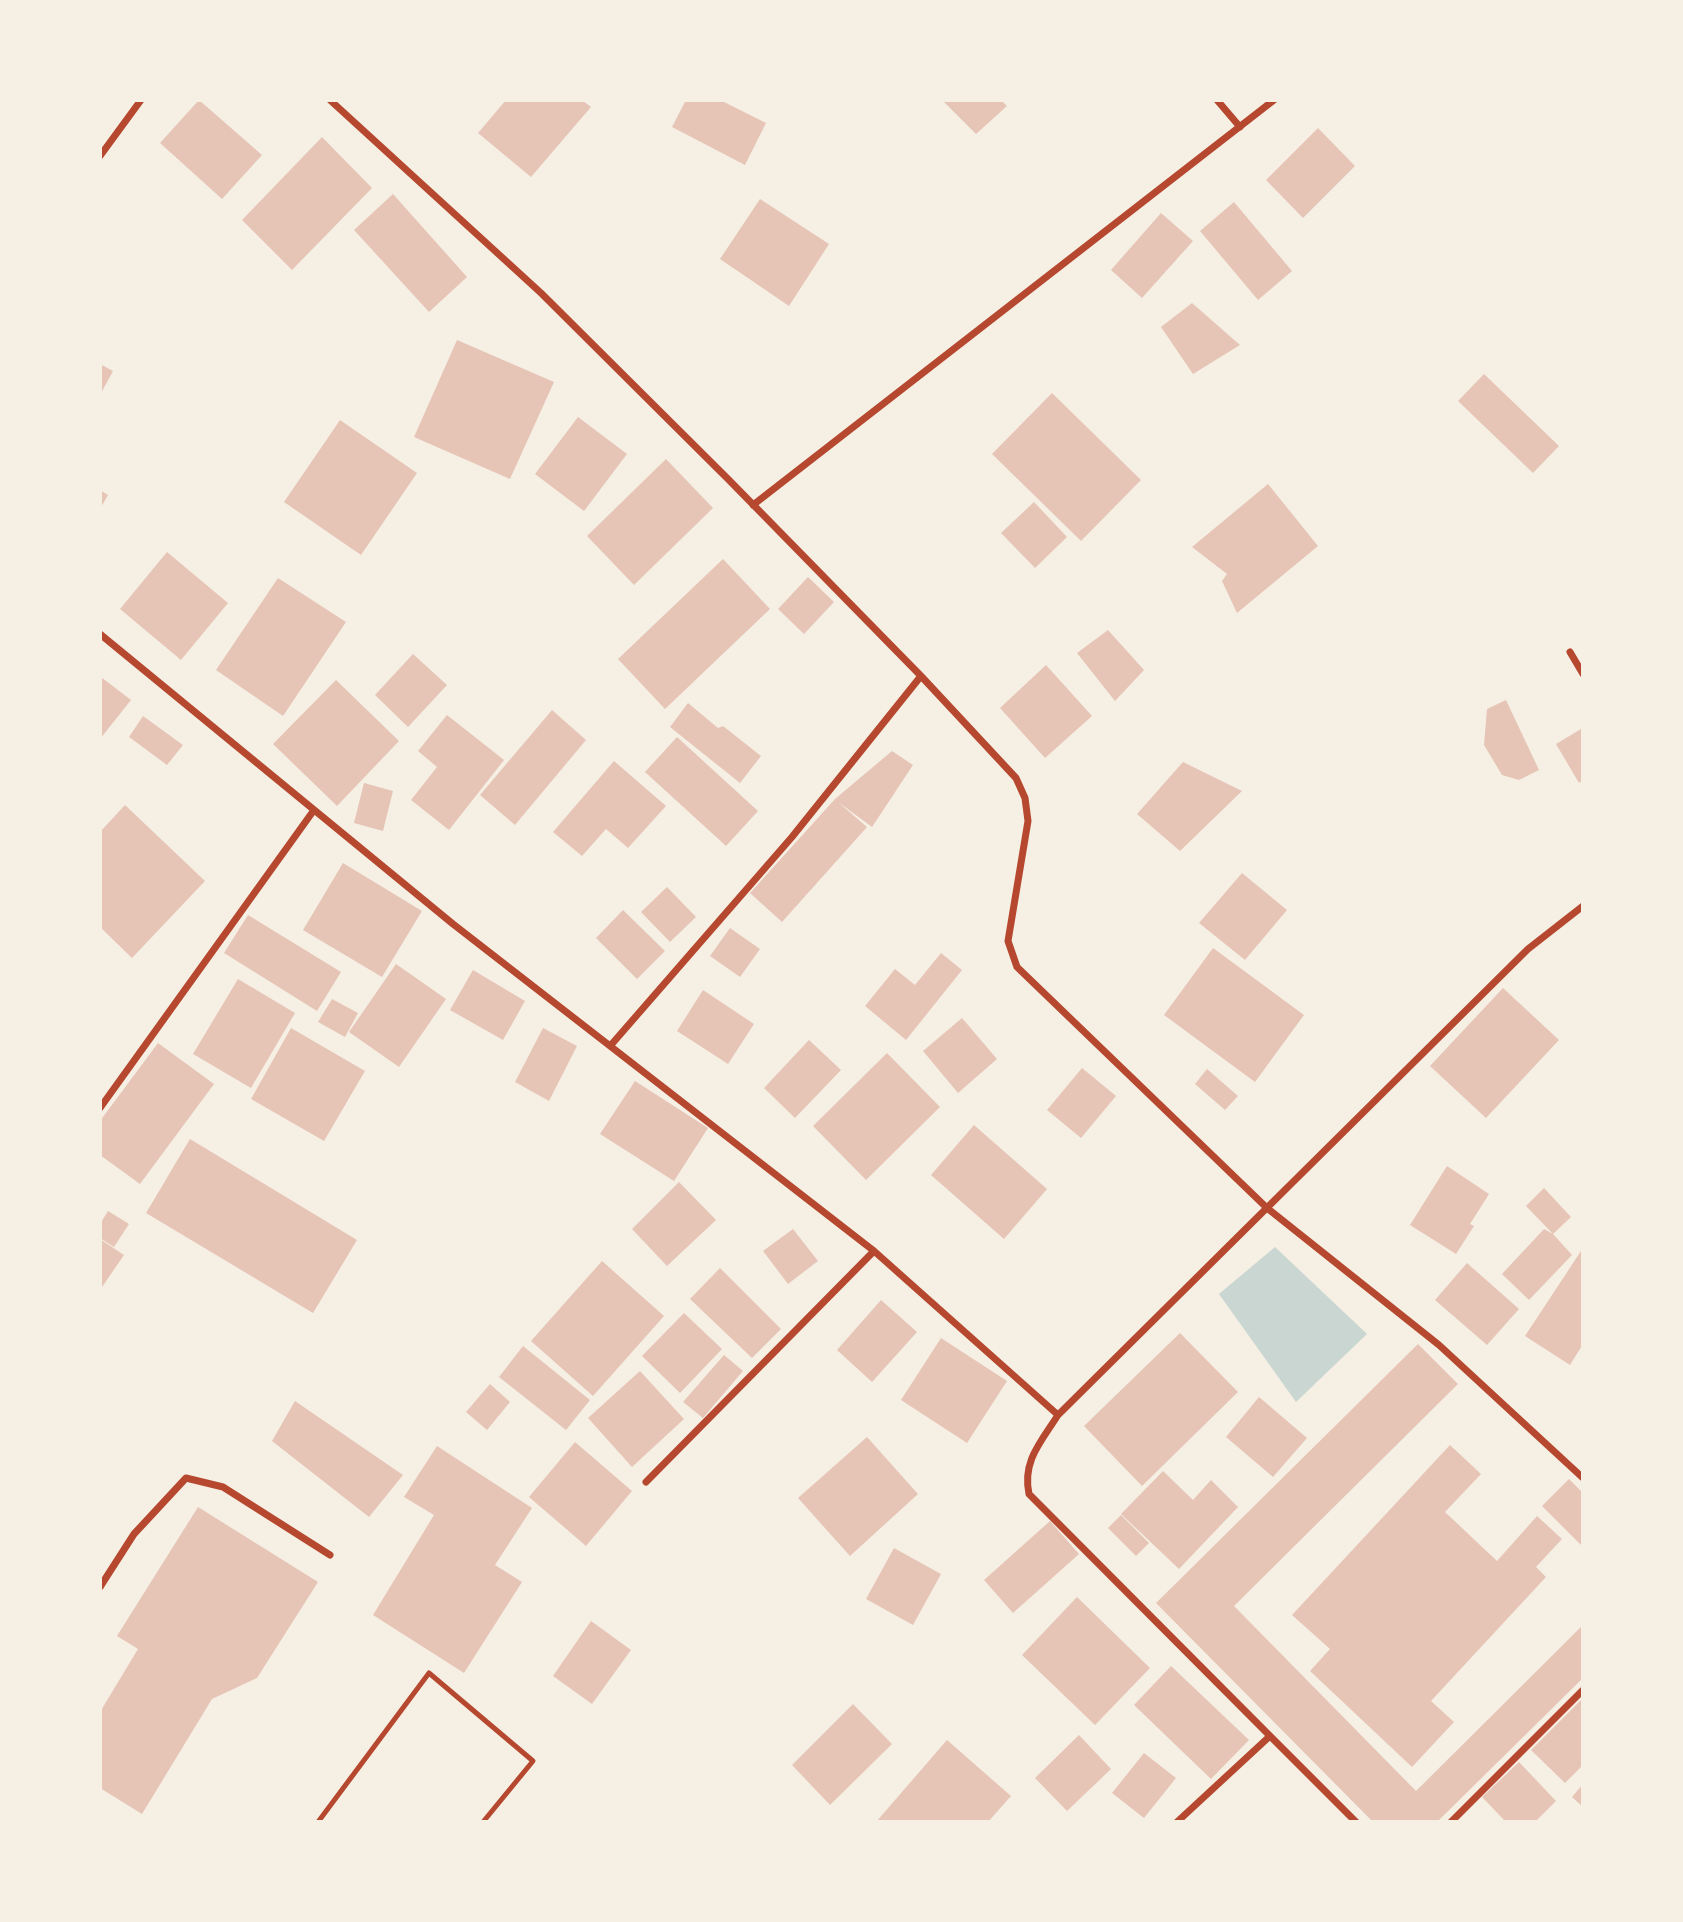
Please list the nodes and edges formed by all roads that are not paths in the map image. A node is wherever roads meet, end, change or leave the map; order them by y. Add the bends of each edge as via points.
1 (141, 100) edge
2 (330, 100) edge
3 (1217, 100) edge
4 (1274, 100) edge
5 (1240, 127) junction
6 (100, 156) edge
7 (753, 505) junction
8 (100, 634) edge
9 (1570, 652) dead end
10 (1583, 674) edge
11 (921, 676) junction
12 (314, 810) junction
13 (1583, 906) edge
14 (611, 1045) junction
15 (100, 1108) edge
16 (1267, 1209) junction
17 (874, 1251) junction
18 (1058, 1415) junction
19 (1583, 1478) edge
20 (646, 1482) dead end
21 (330, 1555) dead end
22 (100, 1587) edge
23 (1583, 1690) edge
24 (1270, 1736) junction
25 (317, 1822) edge
26 (483, 1822) edge
27 (1177, 1822) edge
28 (1356, 1822) edge
29 (1451, 1822) edge

1 - 6 street
2 - 7 street via 541,293
3 - 5 street
4 - 5 street
5 - 7 street
7 - 11 street
8 - 12 street
9 - 10 street
11 - 14 street via 792,837
11 - 16 street via 1016,778 1026,798 1028,821 1008,942 1017,967
12 - 14 street
12 - 15 street
13 - 16 street via 1528,949
14 - 17 street
16 - 18 street
16 - 19 street via 1439,1345
17 - 18 street
17 - 20 street
18 - 24 street via 1032,1457 1026,1478 1029,1494
21 - 22 street via 223,1487 186,1478 134,1534
23 - 29 street
24 - 27 street
24 - 28 street
25 - 26 lane via 429,1673 533,1761

